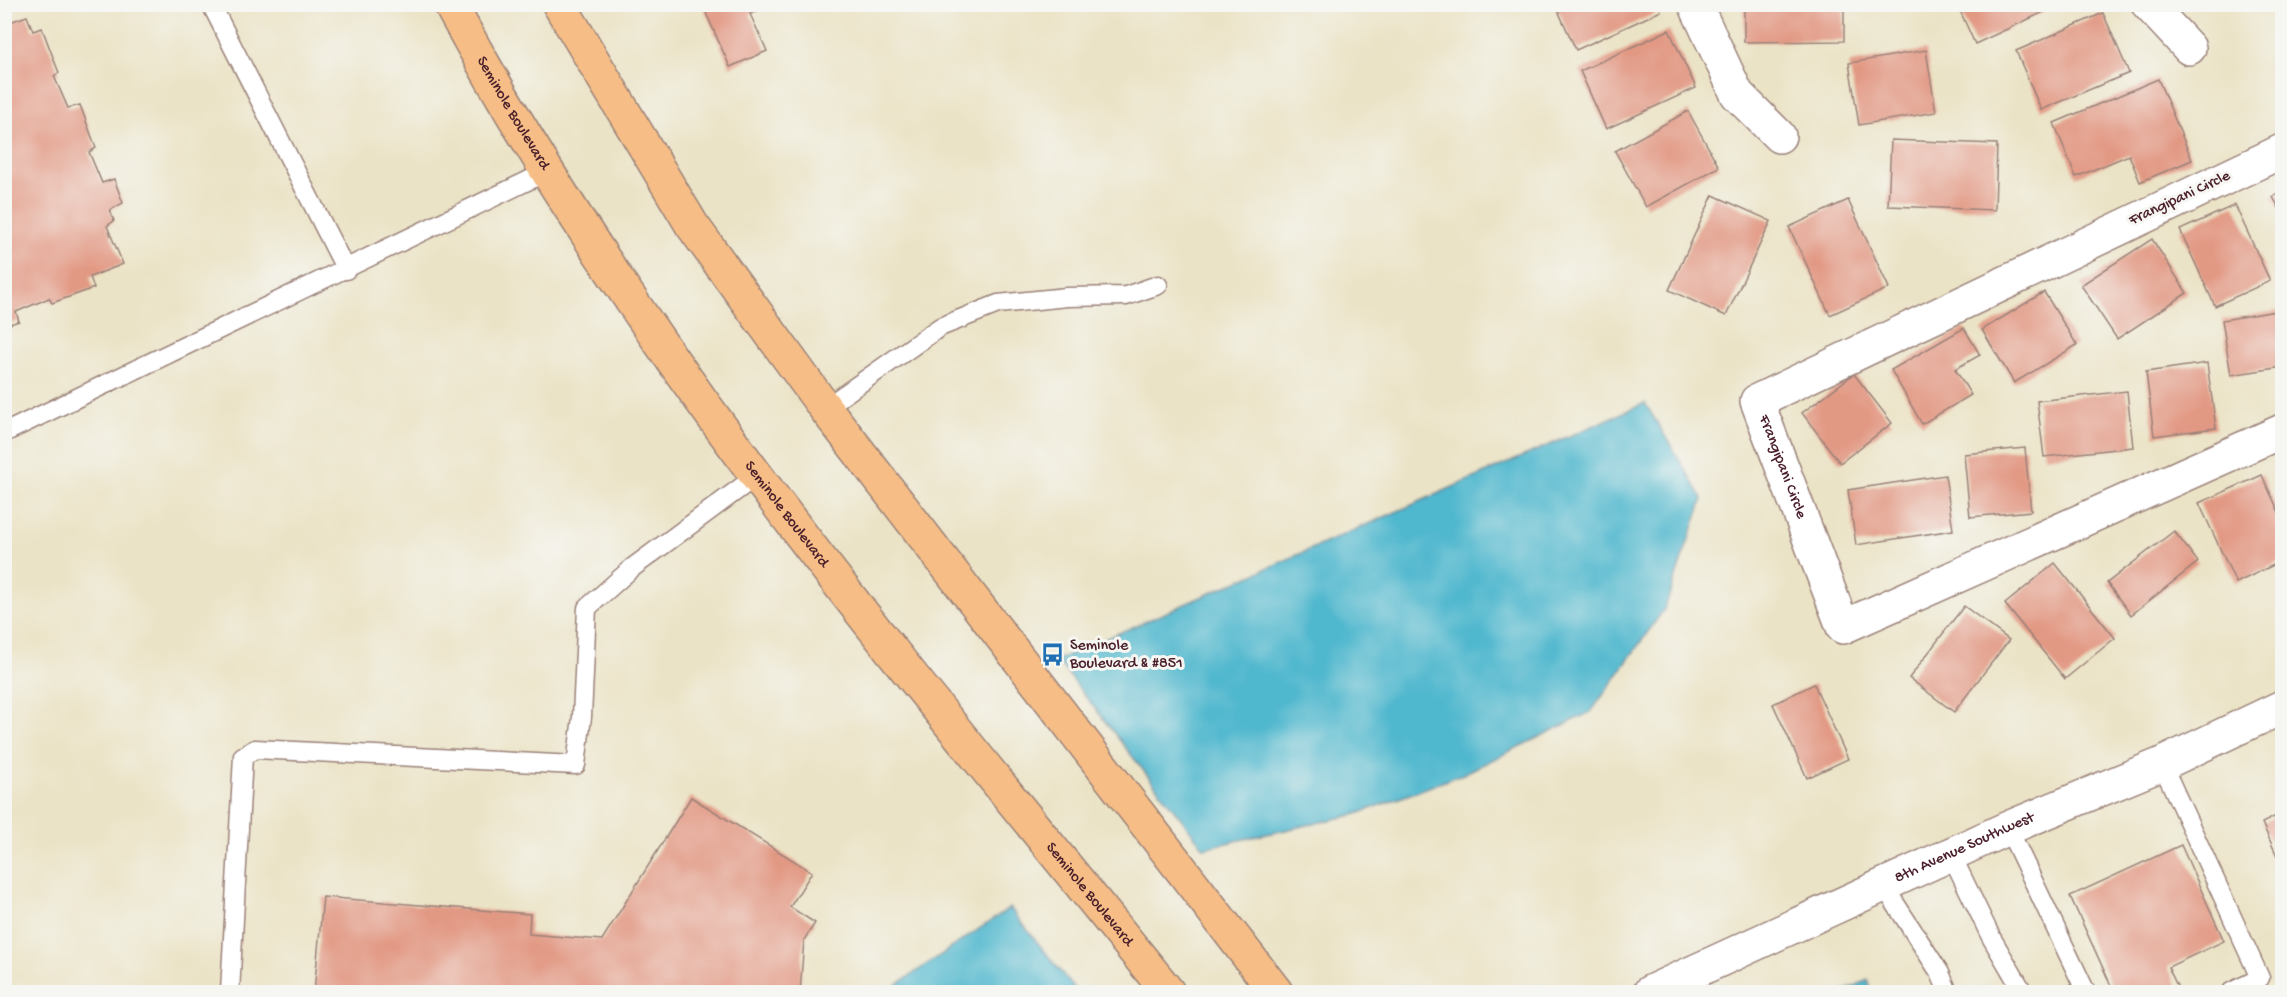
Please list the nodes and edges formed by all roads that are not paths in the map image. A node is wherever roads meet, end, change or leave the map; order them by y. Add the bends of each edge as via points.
1 (211, 4) edge
2 (450, 4) edge
3 (559, 4) edge
4 (1695, 4) edge
5 (2148, 4) edge
6 (2189, 48) dead end
7 (1779, 136) dead end
8 (2283, 151) edge
9 (548, 171) junction
10 (346, 270) junction
11 (1158, 285) dead end
12 (825, 408) junction
13 (2283, 431) edge
14 (4, 433) edge
15 (755, 477) junction
16 (2283, 707) edge
17 (2162, 764) junction
18 (2008, 828) junction
19 (1951, 854) junction
20 (1884, 886) junction
21 (230, 993) edge
22 (1168, 993) edge
23 (1276, 993) edge
24 (1650, 993) edge
25 (1948, 993) edge
26 (2023, 993) edge
27 (2086, 993) edge
28 (2231, 993) edge

1 - 10 lane
2 - 9 main road, Seminole Boulevard
3 - 12 main road via 692,225
4 - 7 street via 1737,94
5 - 6 street
8 - 13 street, Frangipani Circle via 1756,401 1843,627
9 - 10 lane
9 - 15 main road, Seminole Boulevard via 639,315
10 - 14 lane
11 - 12 lane via 1126,296 998,304 940,327
12 - 23 main road
15 - 21 lane via 633,568 587,608 576,765 255,749 243,756
15 - 22 main road, Seminole Boulevard
16 - 17 street, 8th Avenue Southwest
17 - 18 street, 8th Avenue Southwest
17 - 28 lane via 2260,978
18 - 19 street, 8th Avenue Southwest
18 - 27 lane
19 - 20 street, 8th Avenue Southwest
19 - 26 lane
20 - 24 street, 8th Avenue Southwest
20 - 25 lane via 1940,973

